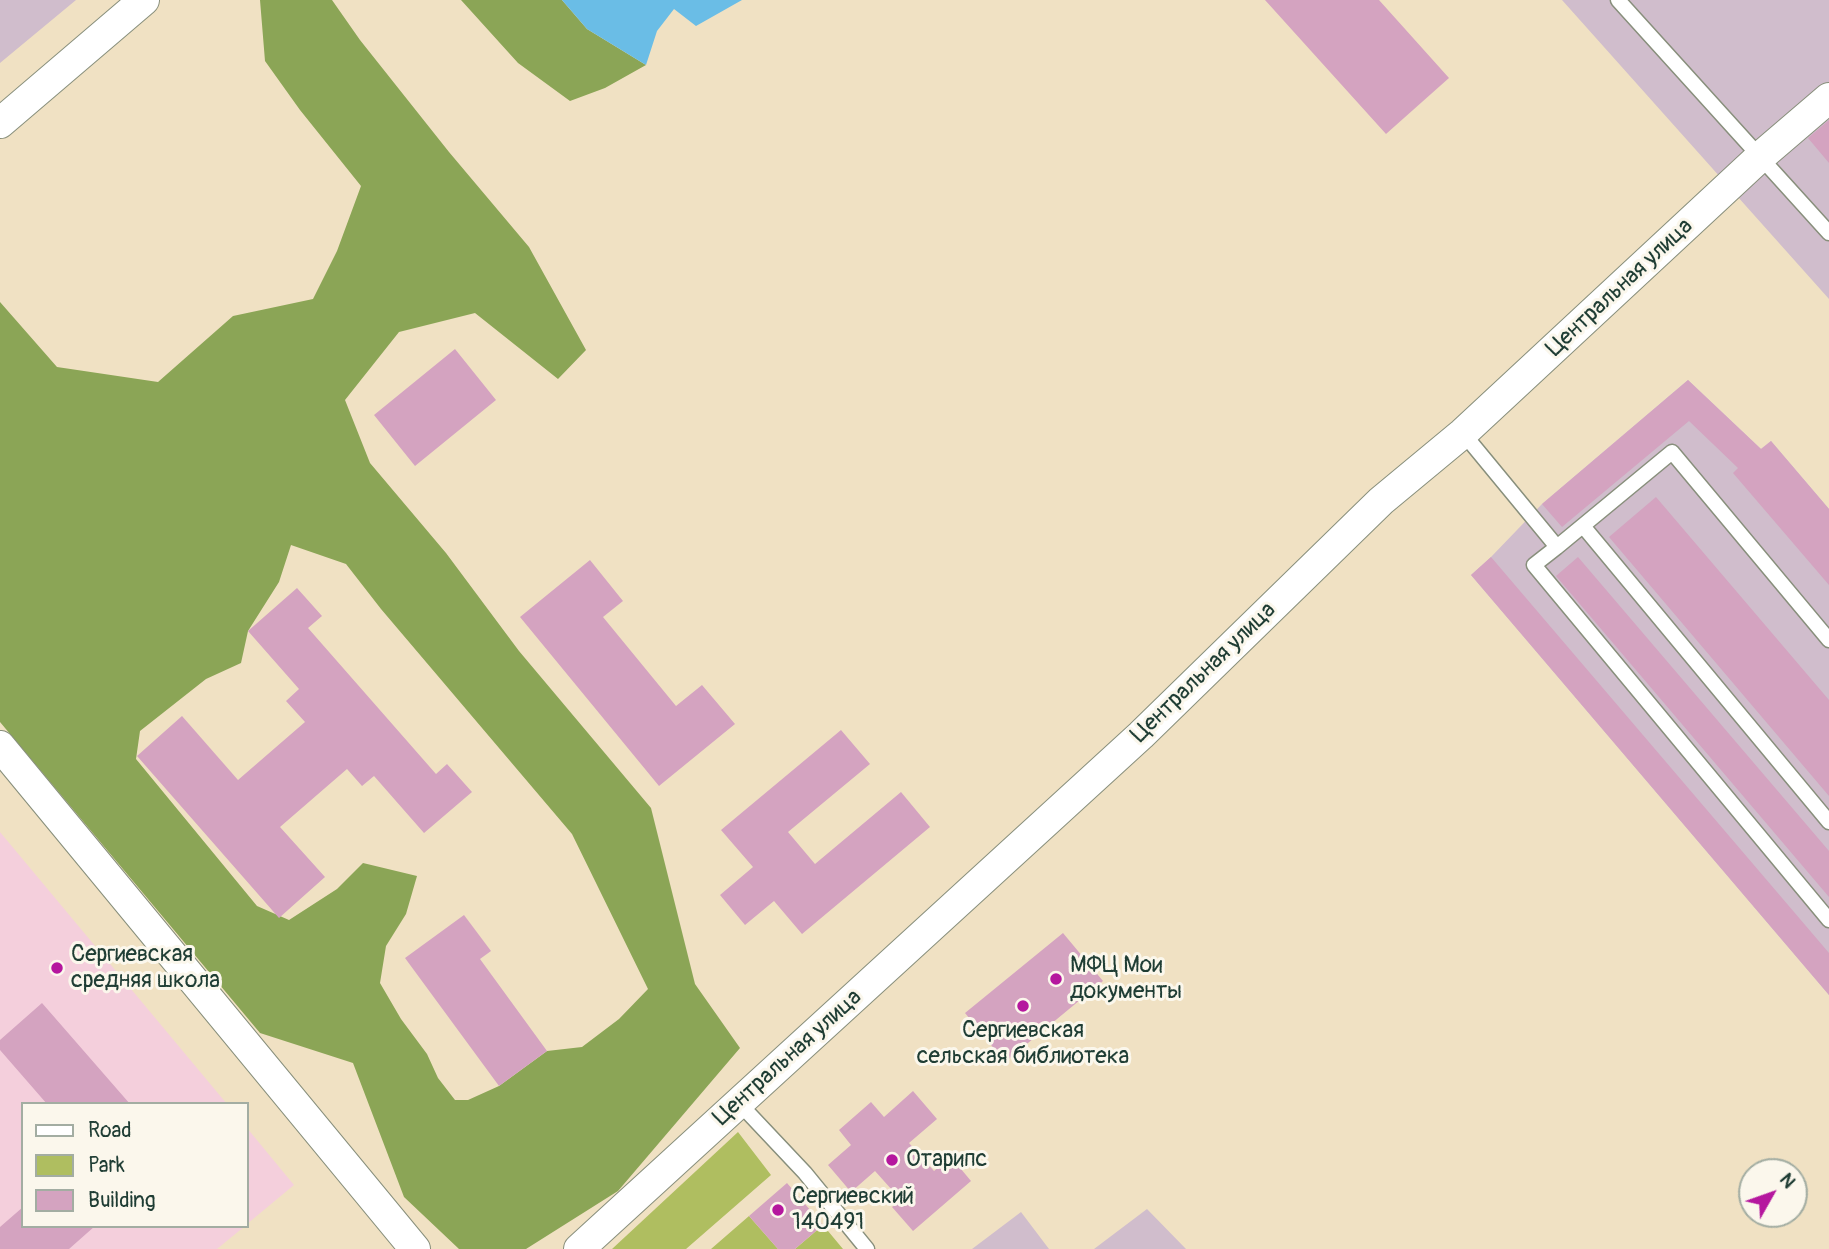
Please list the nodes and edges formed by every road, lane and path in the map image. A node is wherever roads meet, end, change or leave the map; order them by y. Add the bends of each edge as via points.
1 (144, 0) edge
2 (1618, 0) edge
3 (1829, 98) edge
4 (0, 123) edge
5 (1760, 157) junction
6 (1829, 233) edge
7 (1463, 433) junction
8 (1583, 526) junction
9 (1557, 547) junction
10 (1829, 640) edge
11 (0, 746) edge
12 (1829, 822) edge
13 (1829, 920) edge
14 (738, 1103) junction
15 (415, 1249) edge
16 (579, 1249) edge
17 (867, 1249) edge

1 - 4 street
2 - 5 lane
3 - 5 street, Центральная улица
5 - 6 lane
5 - 7 street, Центральная улица
7 - 9 lane
7 - 14 street, Центральная улица via 1381,501 1141,735
8 - 9 lane
8 - 10 lane via 1672,452
8 - 12 lane
9 - 13 lane via 1534,565
11 - 15 street
14 - 16 street, Центральная улица
14 - 17 lane

